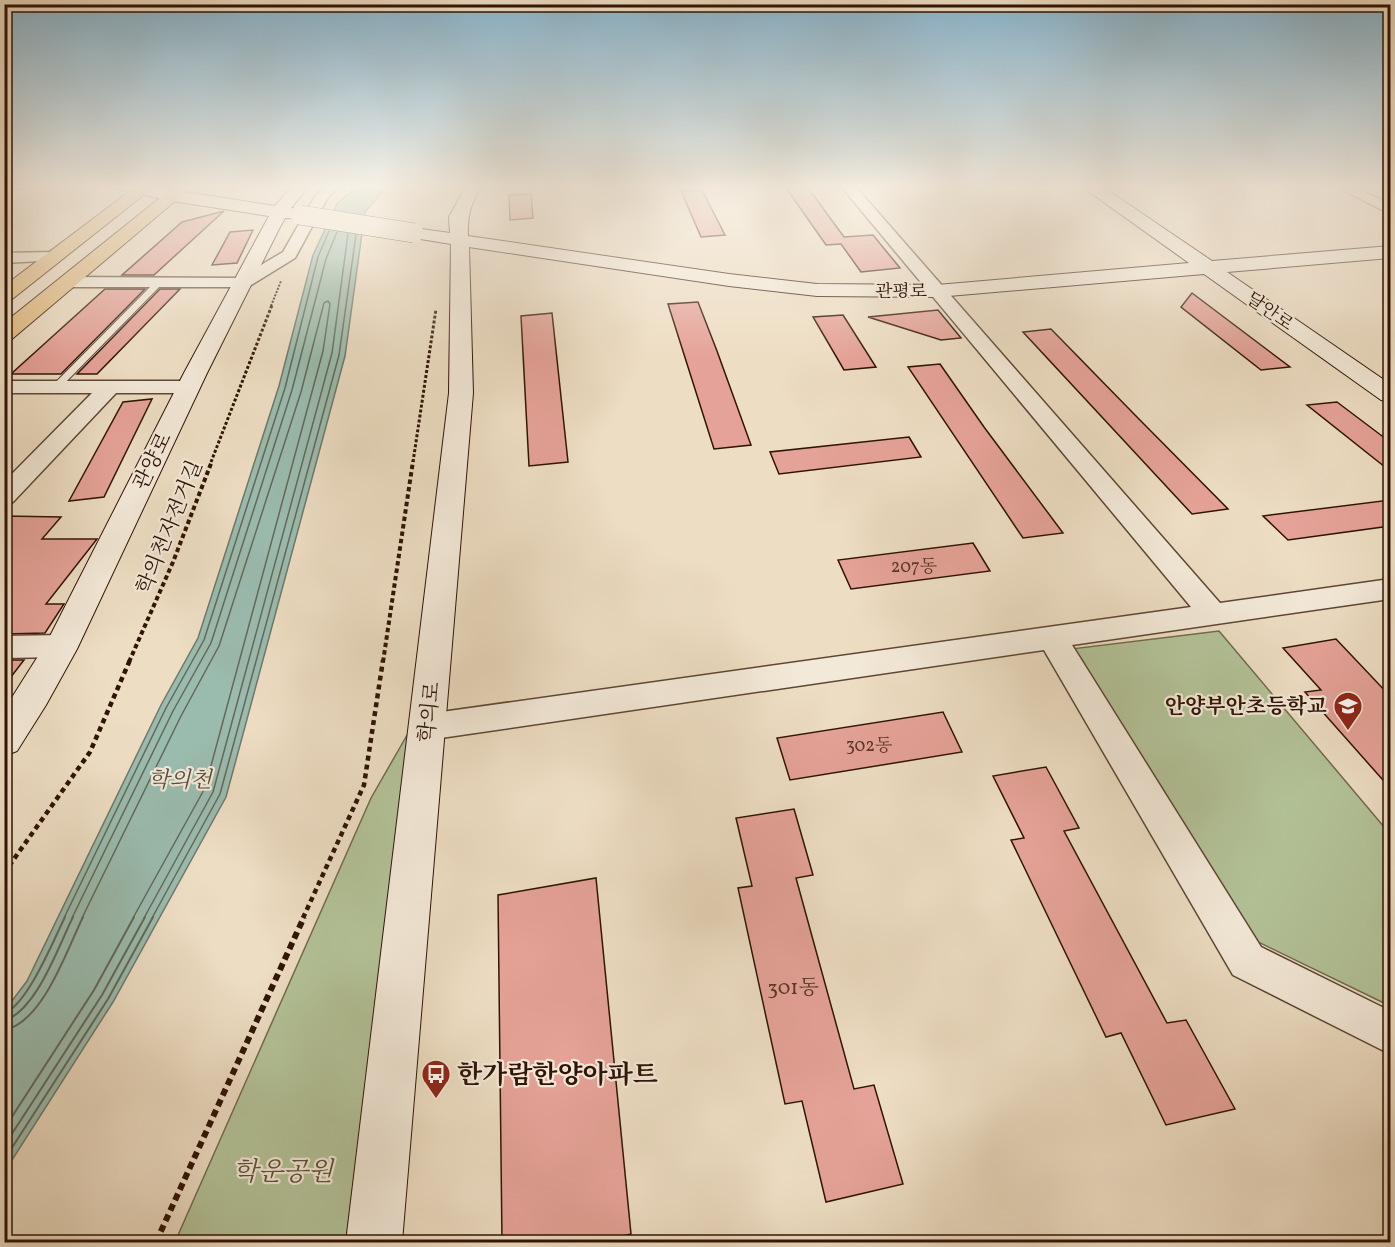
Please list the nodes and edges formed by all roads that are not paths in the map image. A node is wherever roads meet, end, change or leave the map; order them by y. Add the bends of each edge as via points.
1 (72, 243) edge
2 (115, 243) edge
3 (269, 243) edge
4 (296, 243) edge
5 (459, 243) edge
6 (487, 243) edge
7 (897, 243) edge
8 (1174, 243) edge
9 (1390, 252) edge
10 (54, 257) junction
11 (4, 258) edge
12 (1209, 268) junction
13 (69, 282) junction
14 (159, 283) junction
15 (242, 283) junction
16 (937, 291) junction
17 (4, 296) edge
18 (4, 334) edge
19 (4, 387) edge
20 (188, 387) junction
21 (55, 388) junction
22 (109, 388) junction
23 (1386, 389) edge
24 (4, 498) edge
25 (1390, 589) edge
26 (1214, 615) junction
27 (1053, 639) junction
28 (62, 646) junction
29 (4, 647) edge
30 (427, 728) junction
31 (4, 740) edge
32 (1390, 1033) edge
33 (374, 1242) edge

1 - 10 main road
2 - 13 main road
3 - 15 street, 관양로
4 - 15 street via 289,255
5 - 30 street, 학의로 via 461,393
6 - 16 street, 관평로 via 817,290
7 - 16 street
8 - 12 street, 달안로
9 - 12 street, 관평로
10 - 11 street
10 - 17 main road
12 - 16 street, 관평로
12 - 23 street, 달안로
13 - 14 street
13 - 18 main road
14 - 15 street
14 - 21 lane
15 - 20 street, 관양로
16 - 26 street
19 - 21 street
20 - 22 street
20 - 28 street, 관양로
21 - 22 street
22 - 24 street
25 - 26 street
26 - 27 street
27 - 30 street
27 - 32 street via 1247,961
28 - 29 street
28 - 31 street, 관양로
30 - 33 street, 학의로

